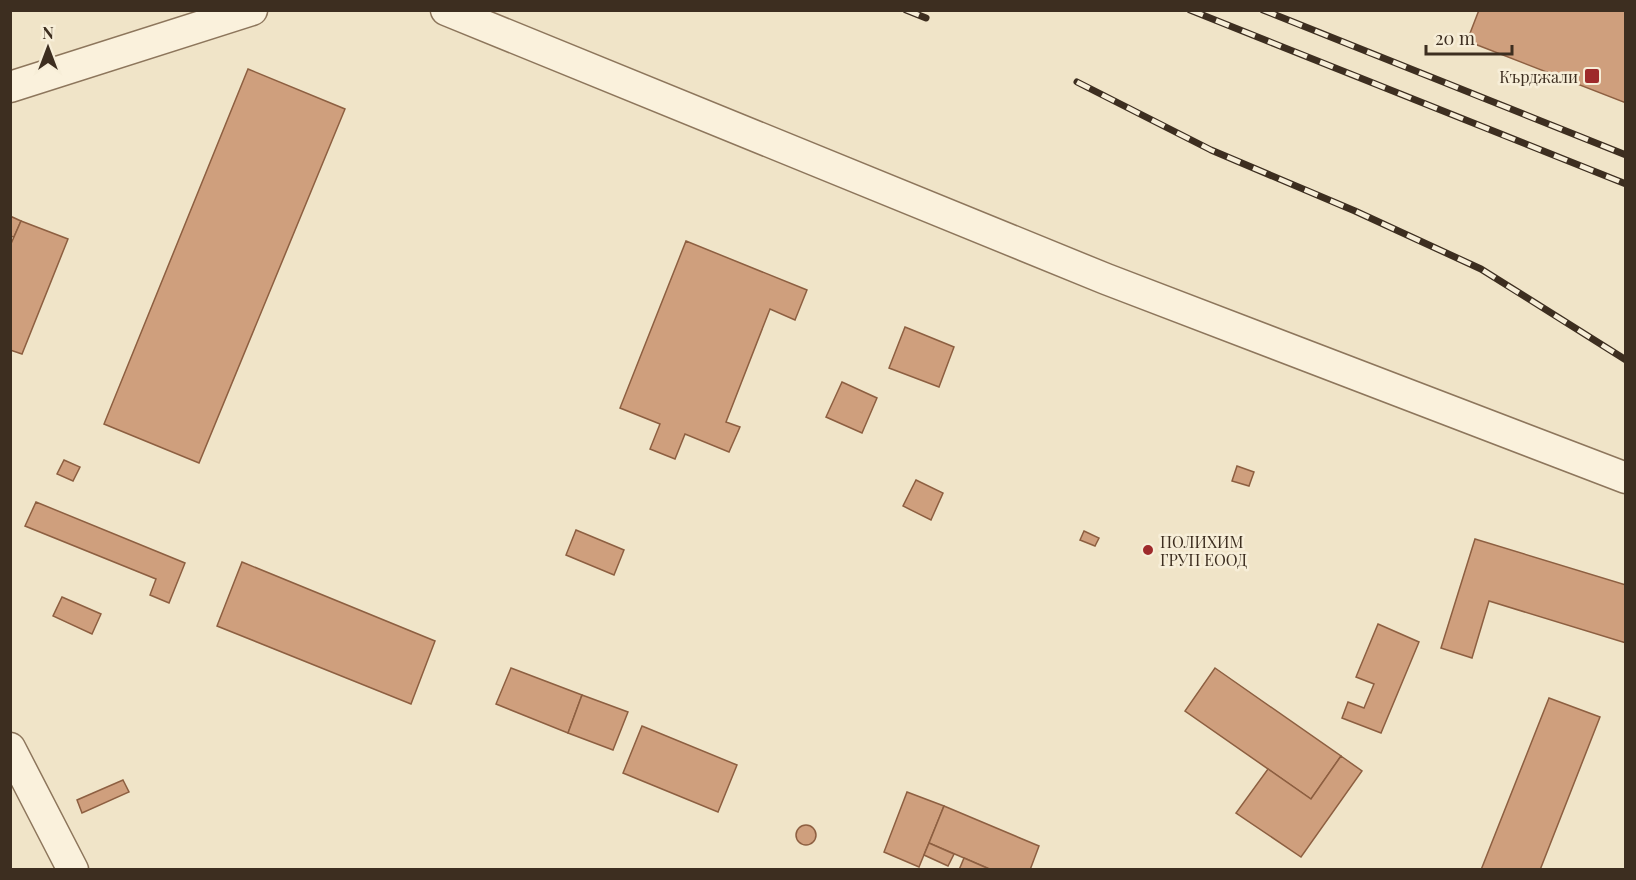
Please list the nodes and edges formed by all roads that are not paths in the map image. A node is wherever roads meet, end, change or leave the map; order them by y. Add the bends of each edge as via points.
1 (252, 10) edge
2 (446, 10) edge
3 (10, 87) edge
4 (1626, 478) edge
5 (10, 748) edge
6 (73, 870) edge

1 - 3 street
2 - 4 street via 1106,279
5 - 6 street

